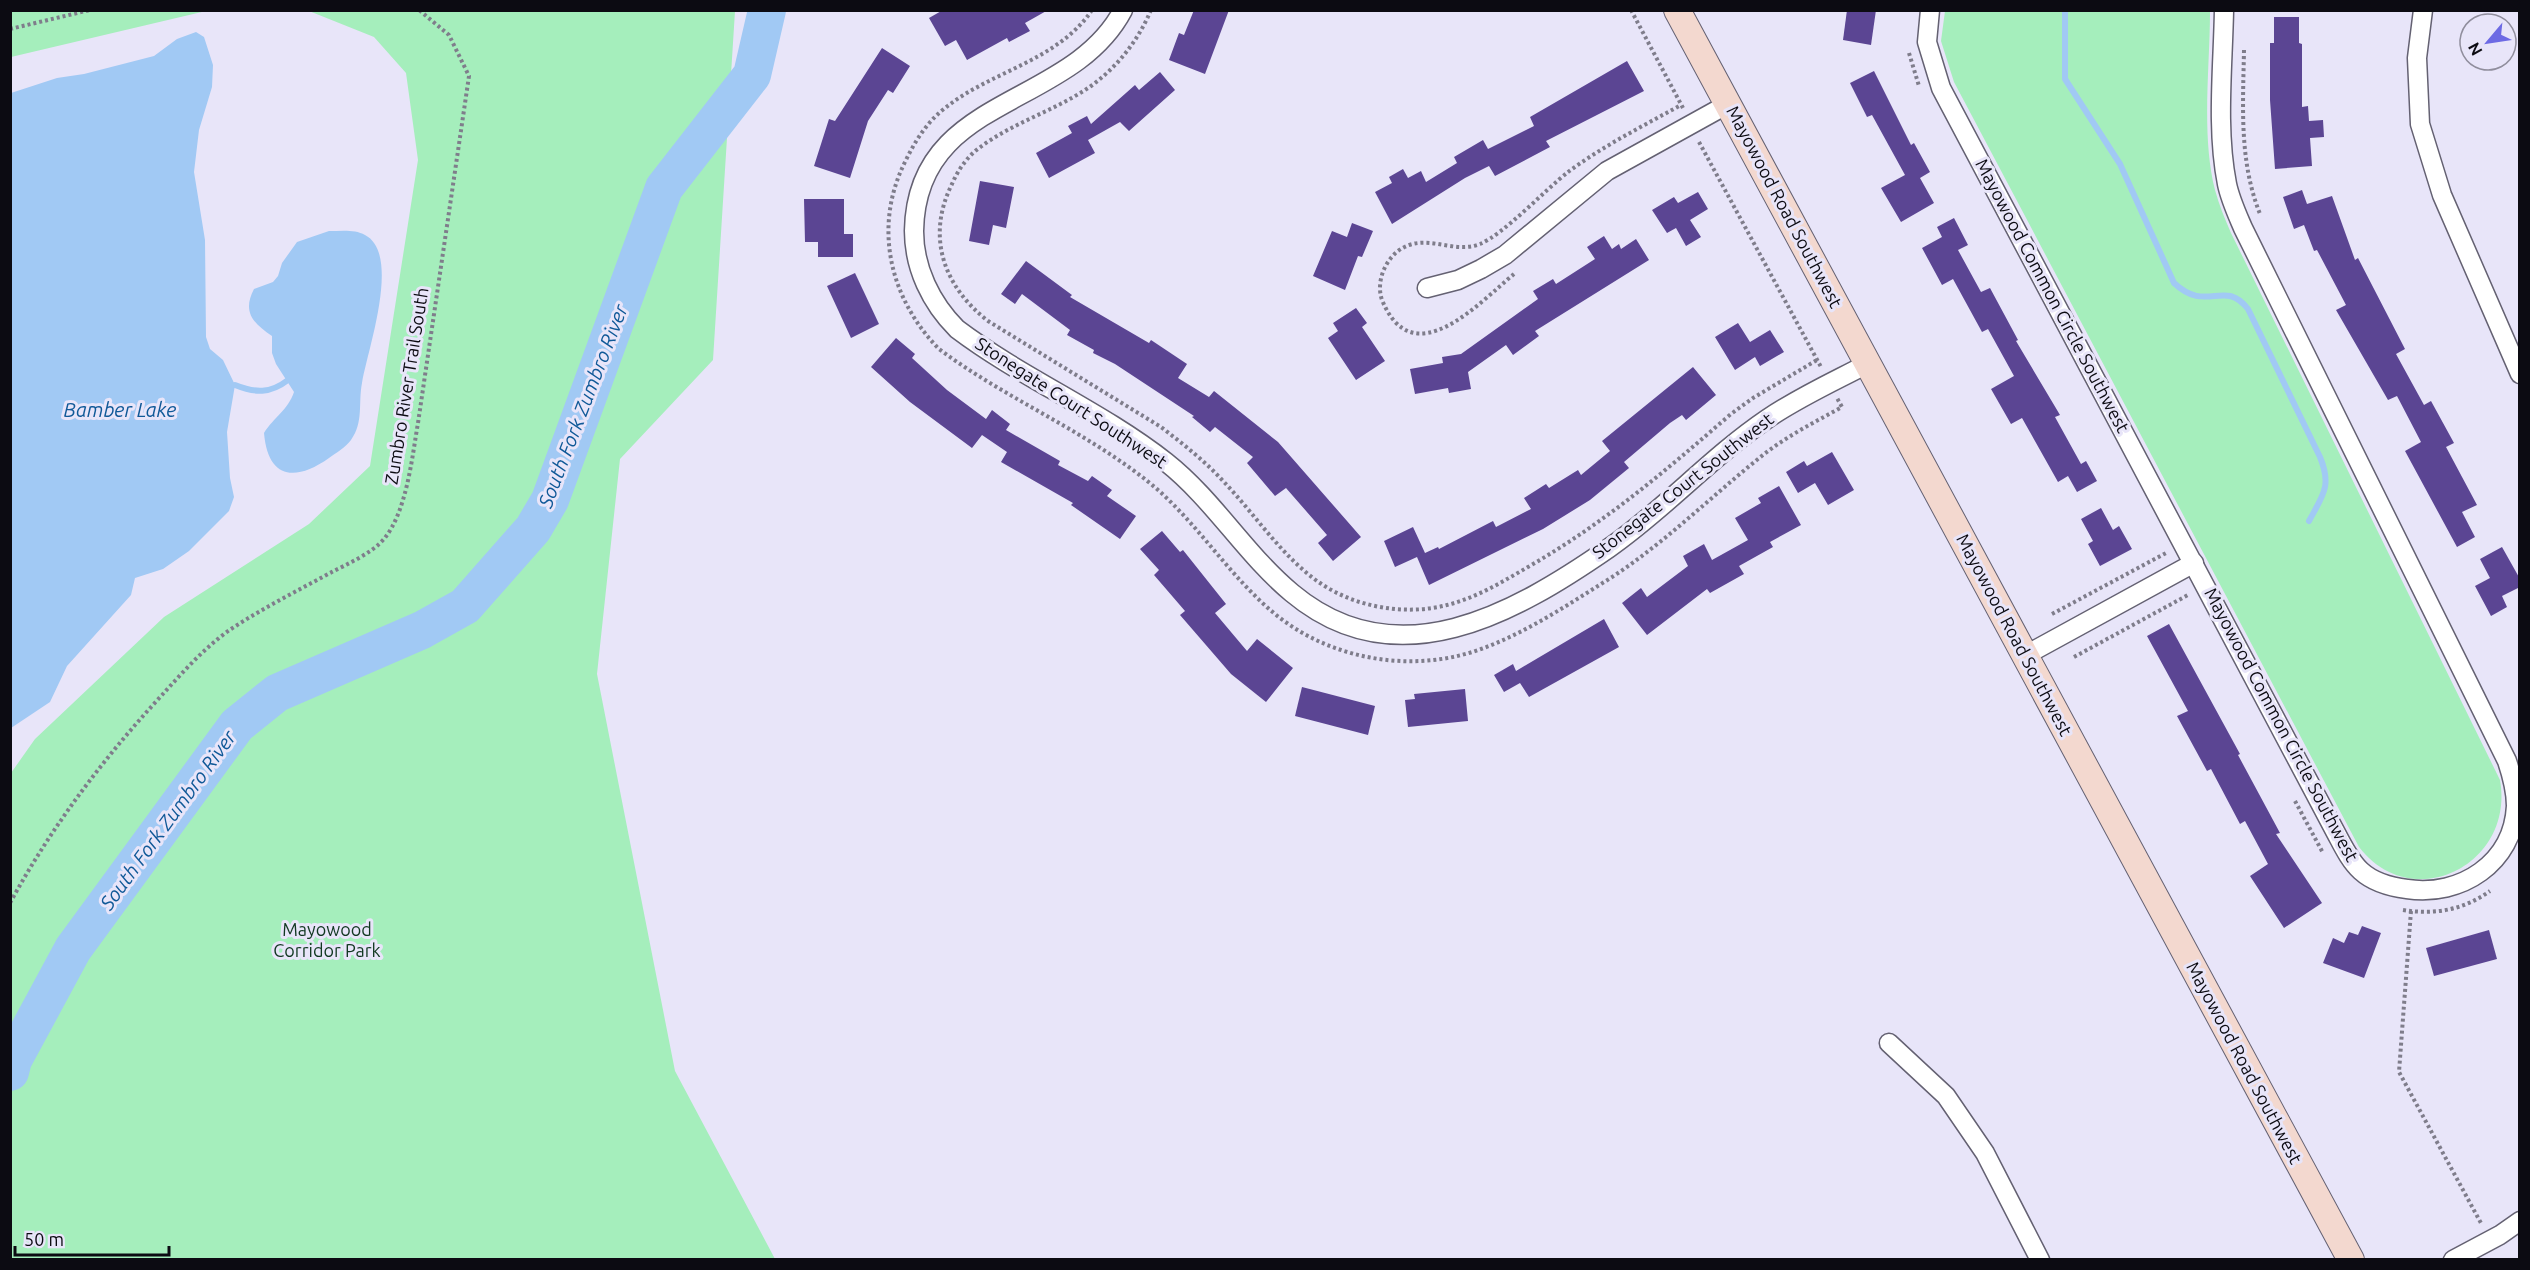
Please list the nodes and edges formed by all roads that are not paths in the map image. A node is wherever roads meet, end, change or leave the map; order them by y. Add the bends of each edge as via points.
1 (1123, 10) edge
2 (1677, 10) edge
3 (1930, 10) edge
4 (2223, 10) edge
5 (2423, 10) edge
6 (1728, 104) junction
7 (1427, 288) dead end
8 (1869, 363) junction
9 (2520, 374) edge
10 (2194, 563) junction
11 (2024, 656) junction
12 (1889, 1043) dead end
13 (2520, 1221) edge
14 (2040, 1260) edge
15 (2351, 1260) edge
16 (2453, 1260) edge

1 - 8 street, Stonegate Court Southwest via 1099,45 1073,67 962,128 942,149 917,200 914,237 922,276 937,306 957,329 1167,464 1292,593 1328,615 1366,630 1406,635 1451,631 1493,615 1610,547 1767,419
2 - 6 street, Mayowood Road Southwest
3 - 10 street, Mayowood Common Circle Southwest via 1928,48 1941,88
4 - 10 street, Mayowood Common Circle Southwest via 2222,141 2230,194 2243,228 2507,761 2516,807 2506,842 2494,860 2465,883 2432,892 2395,888 2361,871 2336,833
5 - 9 street via 2417,58 2420,124 2442,195
6 - 7 street via 1607,171 1505,255 1458,280
6 - 8 street, Mayowood Road Southwest
8 - 11 street, Mayowood Road Southwest
10 - 11 street
11 - 15 street, Mayowood Road Southwest
12 - 14 street via 1946,1096 1985,1153
13 - 16 street

